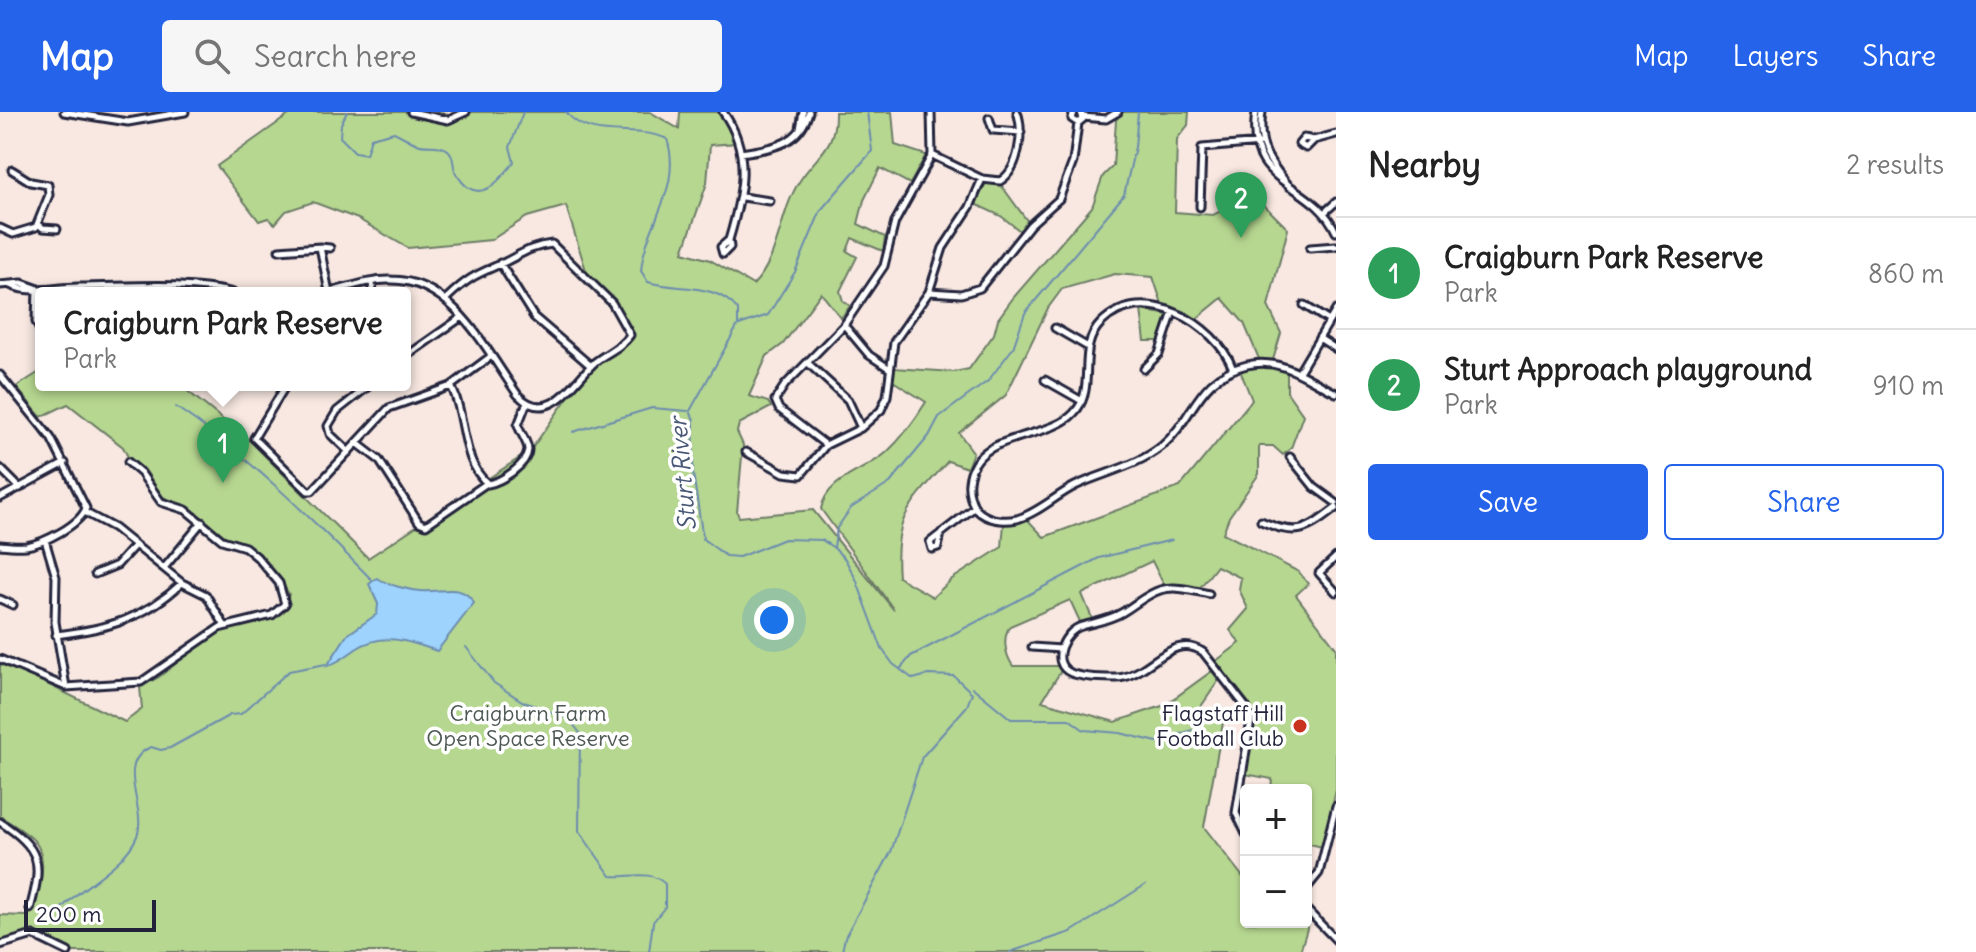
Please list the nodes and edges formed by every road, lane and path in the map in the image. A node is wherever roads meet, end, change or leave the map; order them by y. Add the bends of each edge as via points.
1 (64, 112) edge
2 (185, 112) edge
3 (411, 112) edge
4 (466, 112) edge
5 (723, 112) edge
6 (806, 112) edge
7 (931, 112) edge
8 (1017, 112) edge
9 (1074, 112) edge
10 (1118, 112) edge
11 (1256, 112) edge
12 (1262, 112) edge
13 (1082, 114) edge
14 (989, 118) dead end
15 (1078, 123) junction
16 (1021, 132) junction
17 (1336, 134) edge
18 (1314, 140) dead end
19 (1258, 144) junction
20 (741, 153) junction
21 (932, 155) junction
22 (12, 170) dead end
23 (982, 179) junction
24 (55, 182) dead end
25 (48, 185) junction
26 (742, 197) junction
27 (770, 201) dead end
28 (1336, 202) edge
29 (1200, 207) dead end
30 (1324, 213) junction
31 (38, 224) junction
32 (0, 228) edge
33 (57, 229) dead end
34 (1336, 232) edge
35 (729, 240) dead end
36 (1336, 246) edge
37 (280, 247) dead end
38 (320, 247) junction
39 (330, 248) dead end
40 (1310, 248) dead end
41 (500, 263) junction
42 (372, 282) junction
43 (0, 285) edge
44 (326, 287) edge
45 (352, 287) edge
46 (372, 287) edge
47 (35, 288) edge
48 (929, 292) junction
49 (447, 298) junction
50 (1304, 305) dead end
51 (1336, 310) edge
52 (1173, 312) junction
53 (462, 317) junction
54 (1329, 321) junction
55 (844, 325) junction
56 (1055, 328) dead end
57 (1319, 338) junction
58 (1088, 347) junction
59 (1336, 349) edge
60 (411, 353) edge
61 (490, 357) junction
62 (809, 364) junction
63 (591, 366) junction
64 (1144, 369) dead end
65 (1233, 369) junction
66 (891, 370) junction
67 (1299, 372) junction
68 (0, 375) edge
69 (1045, 380) dead end
70 (451, 386) junction
71 (282, 391) edge
72 (362, 391) edge
73 (1336, 391) edge
74 (1083, 401) junction
75 (527, 402) junction
76 (861, 428) junction
77 (826, 445) junction
78 (353, 447) junction
79 (746, 452) dead end
80 (1290, 457) dead end
81 (128, 462) dead end
82 (65, 463) junction
83 (0, 468) edge
84 (487, 483) junction
85 (20, 488) junction
86 (0, 498) edge
87 (1336, 506) edge
88 (975, 507) junction
89 (85, 513) junction
90 (1261, 521) dead end
91 (202, 522) junction
92 (941, 533) dead end
93 (45, 540) junction
94 (0, 545) edge
95 (135, 545) junction
96 (1336, 557) edge
97 (164, 568) junction
98 (95, 574) dead end
99 (182, 583) junction
100 (1336, 592) edge
101 (1209, 594) dead end
102 (0, 599) edge
103 (13, 605) dead end
104 (225, 626) junction
105 (56, 635) junction
106 (1032, 647) dead end
107 (1061, 649) junction
108 (0, 659) edge
109 (66, 687) junction
110 (1241, 784) edge
111 (1240, 788) edge
112 (1336, 806) edge
113 (1240, 821) edge
114 (0, 822) edge
115 (1312, 882) edge
116 (30, 909) dead end
117 (1312, 915) edge
118 (1336, 940) edge
119 (11, 941) junction
120 (0, 945) edge
121 (13, 951) edge
122 (68, 952) edge

1 - 2 street via 128,122
3 - 4 street via 448,120
5 - 20 street via 736,130
6 - 20 street via 799,130 784,145
7 - 21 street
8 - 16 street
9 - 15 street via 1072,119
10 - 13 street via 1106,119
11 - 19 street
12 - 19 street
13 - 15 street
14 - 16 street via 993,130
15 - 48 street via 1064,192 1046,214 970,292
16 - 23 street via 1006,178
17 - 18 street
19 - 29 street via 1202,148
19 - 30 street via 1268,169
20 - 26 street
21 - 23 street
21 - 55 street via 895,222 884,266
22 - 25 street
23 - 48 street via 943,248
24 - 25 street
25 - 31 street
26 - 27 street
26 - 35 street
28 - 30 street
30 - 34 street
31 - 32 street via 13,234
31 - 33 street
36 - 40 street
37 - 38 street
38 - 39 street
38 - 44 street
41 - 49 street via 471,275
41 - 63 street via 534,317
41 - 63 street via 552,244 604,293 630,335
42 - 45 street
42 - 46 street
42 - 49 street via 413,282
43 - 47 street
48 - 66 street via 894,342
49 - 53 street
50 - 54 street
51 - 54 street
52 - 58 street via 1154,307 1121,311 1100,324
52 - 64 street via 1159,354
52 - 65 street via 1213,337
53 - 60 street
53 - 61 street
54 - 57 street
55 - 62 street
55 - 66 street via 869,355
56 - 58 street
57 - 59 street
57 - 67 street
58 - 74 street
61 - 70 street
61 - 75 street
62 - 76 street via 848,400
62 - 77 street via 780,391 775,405
63 - 75 street via 563,398
65 - 67 street via 1262,363
65 - 88 street via 1198,395 1179,426 1146,457 1074,487 1017,519 1000,521
66 - 76 street via 881,410
67 - 73 street
68 - 82 street
69 - 74 street
70 - 78 street via 395,404
70 - 84 street via 463,413 468,451
71 - 78 street via 254,433 255,442 308,491
72 - 78 street via 337,411 328,426 330,434
74 - 88 street via 1064,422 988,450 969,481
75 - 84 street via 518,425 527,446 525,457 516,469
76 - 77 street
77 - 79 street via 809,469 796,476
78 - 84 street via 379,460 426,525
80 - 87 street
81 - 91 street via 156,498
82 - 85 street
82 - 89 street
83 - 85 street
85 - 86 street
87 - 90 street via 1309,528 1295,531
88 - 92 street
89 - 93 street
89 - 95 street
91 - 97 street
91 - 104 street via 222,540 257,557 285,595 279,612
93 - 94 street
93 - 105 street via 56,577
95 - 97 street
95 - 98 street via 111,569
96 - 100 street via 1319,573
97 - 99 street
99 - 104 street via 206,595
99 - 105 street via 152,608 121,624
101 - 107 street via 1161,590 1120,614 1066,633
102 - 103 street
104 - 109 street via 145,681
105 - 109 street
106 - 107 street
107 - 110 street via 1071,673 1116,679 1183,646 1203,652 1251,720
108 - 109 street
111 - 113 street
112 - 115 street via 1319,873
114 - 116 street via 37,854
117 - 118 street
119 - 120 street
119 - 121 street
119 - 122 street via 33,935

